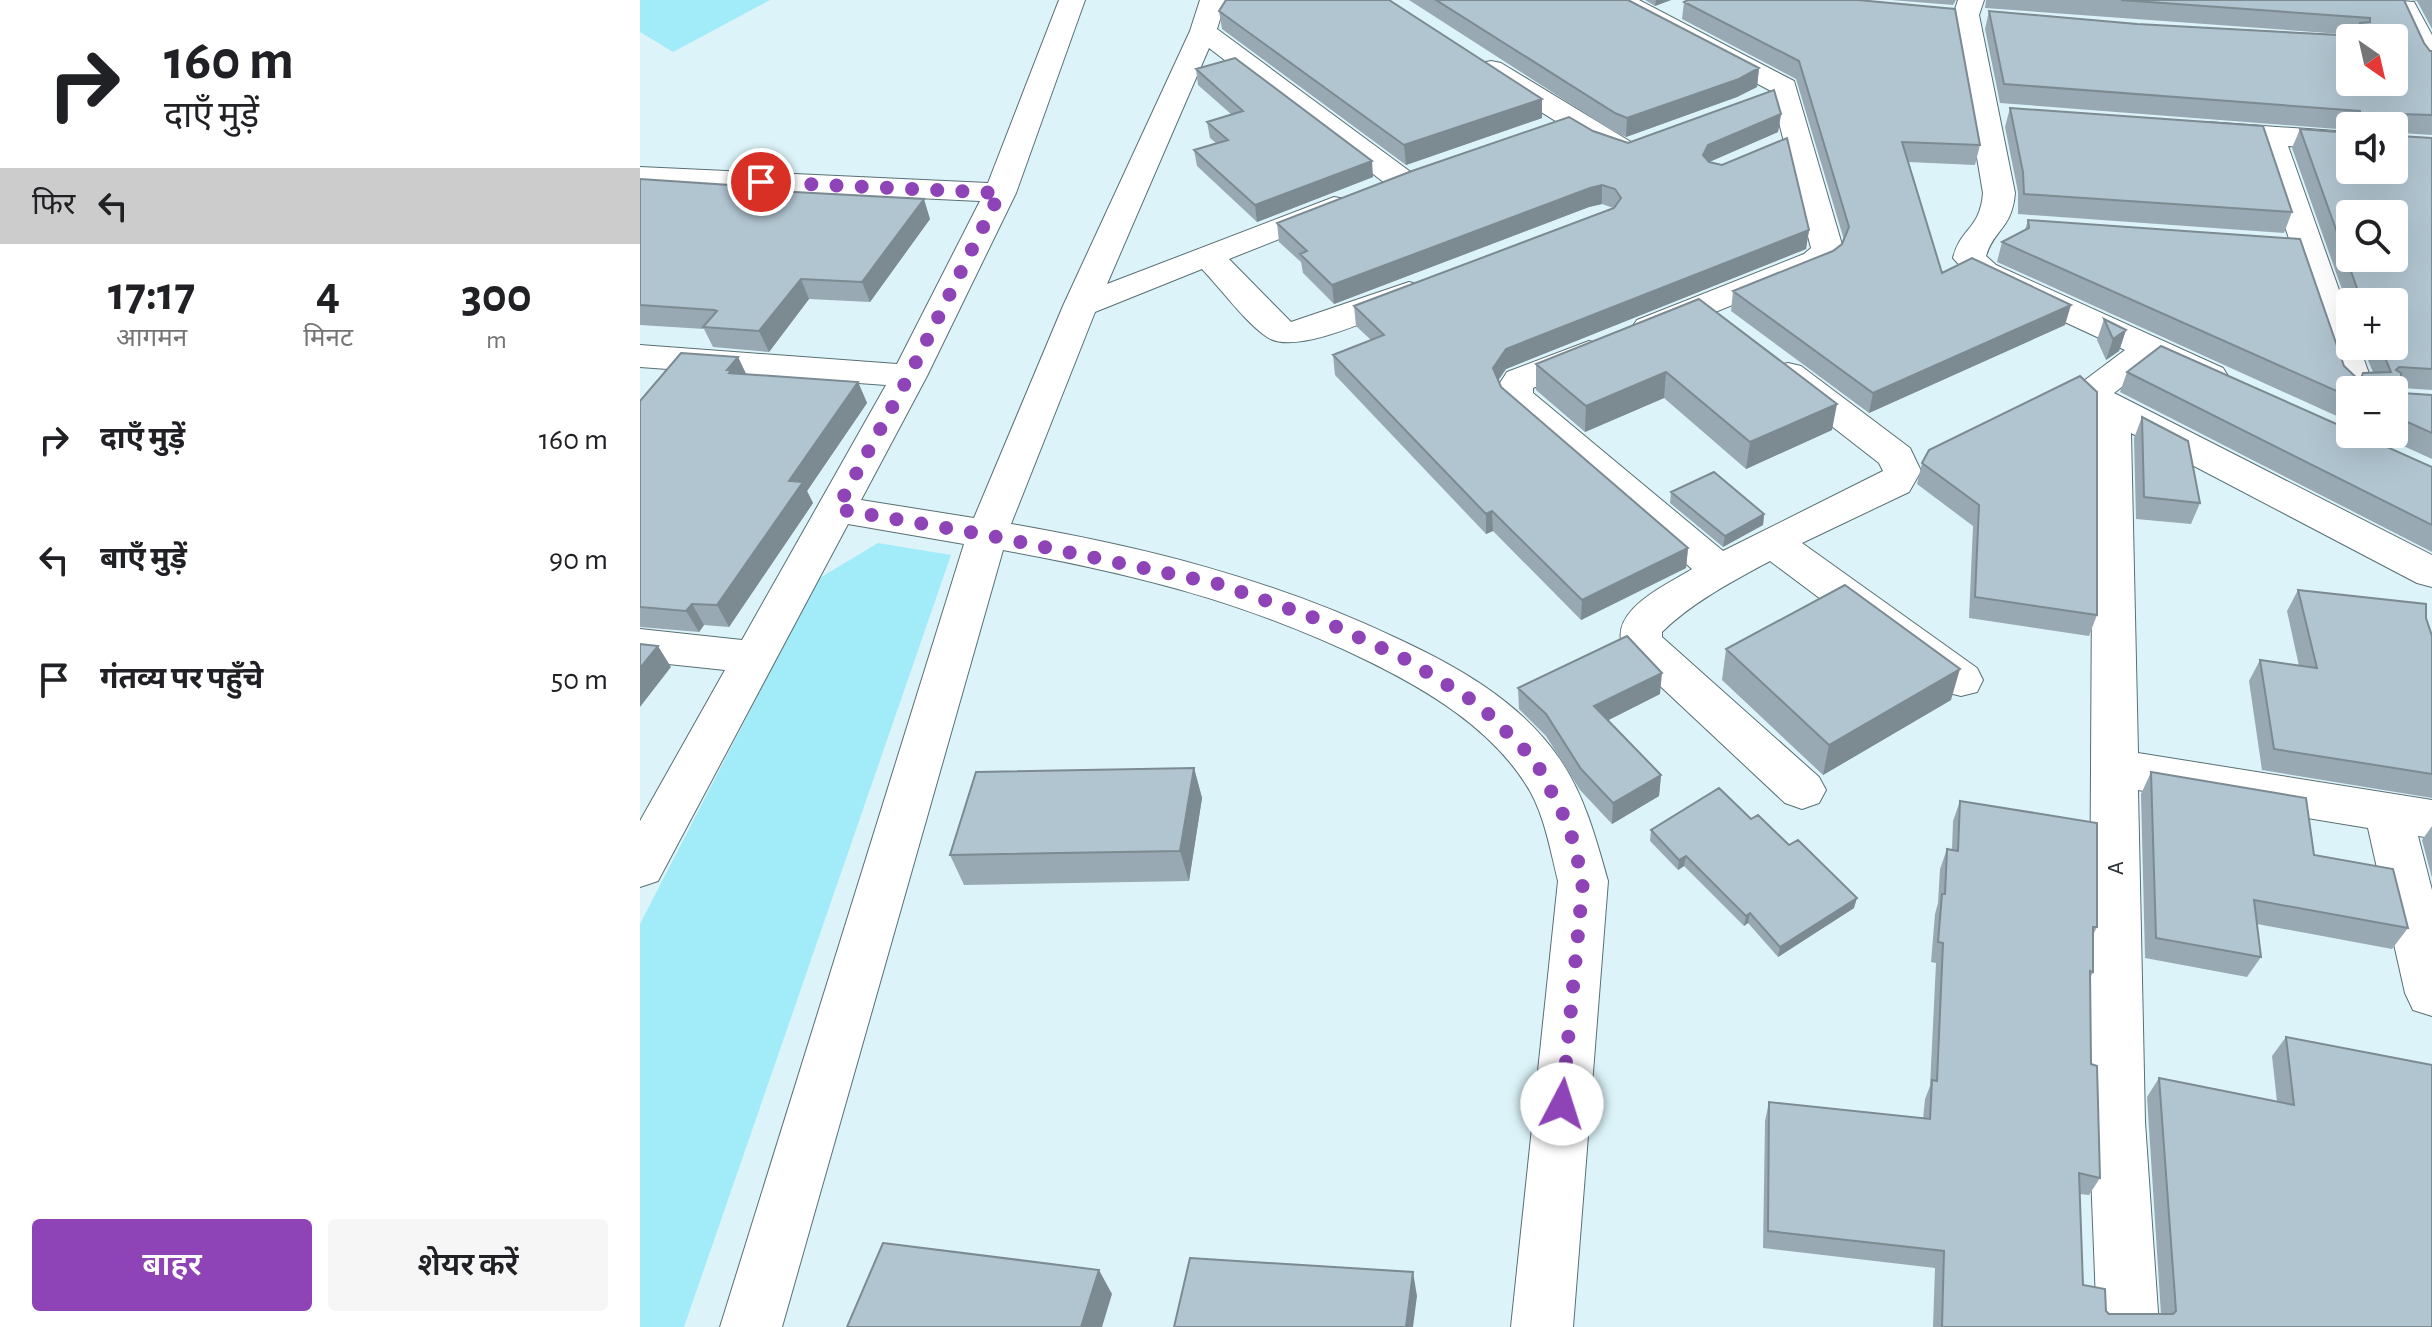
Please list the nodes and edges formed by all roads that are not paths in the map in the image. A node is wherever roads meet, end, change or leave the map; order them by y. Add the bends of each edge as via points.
1 (1072, 0) edge
2 (1213, 0) edge
3 (1619, 0) edge
4 (2393, 1) edge
5 (1691, 5) edge
6 (2432, 5) edge
7 (1967, 11) edge
8 (1653, 18) junction
9 (1203, 31) junction
10 (2408, 49) edge
11 (1465, 52) edge
12 (2430, 54) edge
13 (2175, 128) edge
14 (2270, 136) junction
15 (2336, 140) edge
16 (1650, 143) edge
17 (640, 176) edge
18 (1000, 193) junction
19 (1207, 255) junction
20 (1441, 280) edge
21 (1080, 306) junction
22 (1699, 306) junction
23 (2150, 348) junction
24 (640, 356) edge
25 (909, 376) junction
26 (2350, 376) edge
27 (2235, 387) edge
28 (2112, 408) junction
29 (837, 509) junction
30 (987, 535) junction
31 (1771, 541) junction
32 (1720, 570) junction
33 (2432, 573) edge
34 (640, 645) edge
35 (756, 657) junction
36 (1961, 680) dead end
37 (2116, 768) junction
38 (1802, 790) dead end
39 (2410, 816) edge
40 (640, 867) edge
41 (2432, 993) edge
42 (751, 1327) edge
43 (1542, 1327) edge
44 (2128, 1327) edge

1 - 18 street
2 - 9 street
3 - 8 street
4 - 6 street
4 - 12 street
5 - 8 street
7 - 23 street via 2000,115 1998,212 2007,226 1970,246 1969,258 1984,272
8 - 22 street via 1772,93 1784,144 1827,248 1824,256
9 - 19 street via 1415,175
9 - 21 street
10 - 12 street
11 - 16 street via 1558,126 1626,150
13 - 14 street
14 - 15 street
14 - 26 street via 2292,246
17 - 18 street
18 - 25 street
19 - 20 street via 1286,333 1317,327
19 - 21 street
21 - 30 street
22 - 31 street via 1896,457 1902,471 1895,483
22 - 32 street via 1520,380 1514,389 1516,397
23 - 27 street
23 - 28 street, A via 2095,391 2094,396
24 - 25 street
25 - 29 street
28 - 33 street
28 - 37 street, A
29 - 30 street
29 - 35 street
30 - 42 street
30 - 43 street via 1219,584 1326,622 1407,660 1478,704 1535,760 1569,826 1583,881
31 - 32 street
31 - 36 street
32 - 38 street via 1650,617 1640,629 1641,643
34 - 35 street
35 - 40 street
37 - 39 street
37 - 44 street, A via 2117,1122
39 - 41 street

